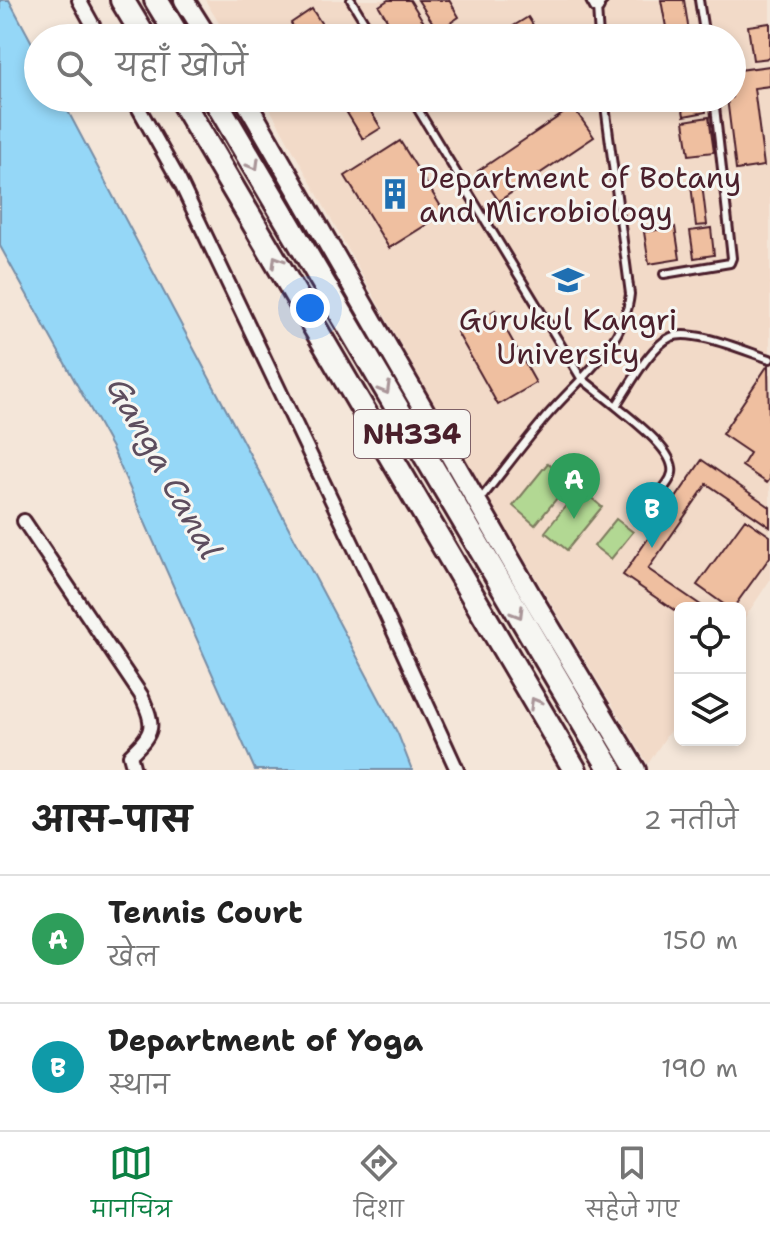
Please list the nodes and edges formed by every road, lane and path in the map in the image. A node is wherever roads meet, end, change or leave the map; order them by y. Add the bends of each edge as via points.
1 (79, 0) edge
2 (122, 0) edge
3 (156, 0) edge
4 (184, 0) edge
5 (351, 0) edge
6 (699, 0) edge
7 (598, 2) edge
8 (92, 24) edge
9 (137, 24) edge
10 (171, 24) edge
11 (199, 24) edge
12 (366, 24) edge
13 (599, 24) edge
14 (703, 24) edge
15 (141, 112) edge
16 (188, 112) edge
17 (222, 112) edge
18 (252, 112) edge
19 (420, 112) edge
20 (606, 112) edge
21 (716, 112) edge
22 (664, 274) dead end
23 (770, 359) edge
24 (581, 378) junction
25 (616, 406) junction
26 (479, 502) junction
27 (650, 504) dead end
28 (24, 521) dead end
29 (134, 770) edge
30 (457, 770) edge
31 (575, 770) edge
32 (611, 770) edge
33 (636, 770) edge

1 - 8 street
2 - 9 highway
3 - 10 highway
4 - 11 street
5 - 12 lane
6 - 14 lane
7 - 13 lane
15 - 30 street via 180,182
31 -> 16 highway, NH334
17 -> 32 highway, NH334
18 - 26 street
19 - 24 lane
20 - 24 lane via 629,309 621,329
21 - 22 lane via 732,258 730,263
23 - 25 lane via 693,336 670,337
24 - 25 lane
24 - 26 lane
25 - 27 lane via 671,462 672,473
26 - 33 street
28 - 29 street via 141,695 151,728 130,755

